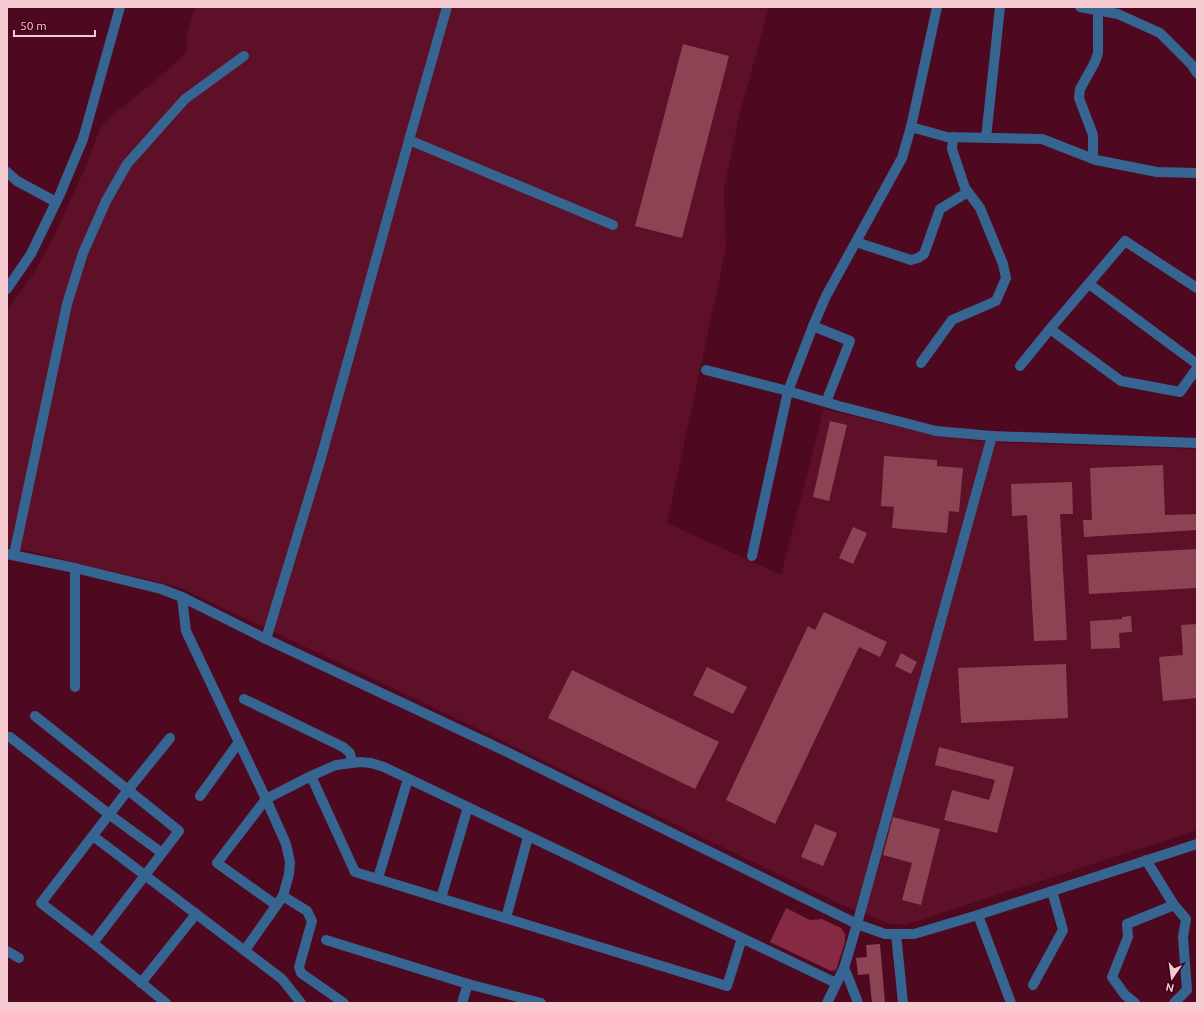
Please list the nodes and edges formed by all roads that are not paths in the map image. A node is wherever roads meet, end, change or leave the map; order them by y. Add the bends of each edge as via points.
1 (120, 7) edge
2 (447, 7) edge
3 (937, 7) edge
4 (1000, 7) edge
5 (1080, 7) edge
6 (1098, 10) junction
7 (244, 56) dead end
8 (1197, 73) edge
9 (911, 127) junction
10 (953, 137) junction
11 (986, 138) junction
12 (408, 140) junction
13 (1093, 159) junction
14 (7, 172) edge
15 (1197, 173) edge
16 (968, 192) junction
17 (56, 202) junction
18 (613, 225) dead end
19 (856, 242) junction
20 (1088, 284) junction
21 (1197, 288) edge
22 (7, 290) edge
23 (813, 326) junction
24 (1050, 329) junction
25 (921, 363) dead end
26 (1197, 364) edge
27 (1020, 366) dead end
28 (1197, 368) edge
29 (706, 370) dead end
30 (788, 391) junction
31 (826, 402) junction
32 (992, 436) junction
33 (1197, 443) edge
34 (11, 554) edge
35 (752, 556) dead end
36 (75, 568) junction
37 (182, 597) junction
38 (266, 639) junction
39 (75, 687) dead end
40 (244, 699) dead end
41 (35, 716) dead end
42 (10, 737) dead end
43 (170, 738) dead end
44 (239, 742) junction
45 (352, 762) junction
46 (311, 776) junction
47 (408, 779) junction
48 (128, 790) junction
49 (200, 796) dead end
50 (266, 799) junction
51 (468, 807) junction
52 (110, 815) junction
53 (93, 836) junction
54 (528, 837) junction
55 (1197, 844) edge
56 (162, 853) junction
57 (1146, 860) junction
58 (145, 876) junction
59 (378, 878) junction
60 (1052, 891) junction
61 (283, 896) junction
62 (441, 898) junction
63 (1174, 905) junction
64 (276, 906) junction
65 (196, 914) junction
66 (978, 915) junction
67 (506, 918) junction
68 (857, 924) junction
69 (896, 934) junction
70 (742, 938) junction
71 (326, 940) dead end
72 (93, 943) junction
73 (245, 950) junction
74 (7, 951) edge
75 (19, 958) dead end
76 (844, 968) junction
77 (141, 983) junction
78 (468, 984) junction
79 (836, 984) junction
80 (1033, 985) dead end
81 (166, 1003) edge
82 (301, 1003) edge
83 (344, 1003) edge
84 (462, 1003) edge
85 (541, 1003) edge
86 (827, 1003) edge
87 (858, 1003) edge
88 (903, 1003) edge
89 (1011, 1003) edge
90 (1135, 1003) edge
91 (1174, 1003) edge

1 - 17 street via 82,139
2 - 12 street
3 - 9 street
4 - 11 street
5 - 6 street
6 - 8 street via 1118,14 1160,34
6 - 13 street via 1098,53 1080,89 1079,98 1093,135
7 - 34 street via 185,99 127,164 106,201 83,253 67,304
9 - 10 street
9 - 19 street via 902,158
10 - 11 street
10 - 16 street via 952,150
11 - 13 street via 1042,139
12 - 18 street
12 - 38 street via 321,458
13 - 15 street via 1157,172
14 - 17 street via 17,181
16 - 19 street via 940,209 924,254 918,258 911,260
16 - 25 street via 980,208 1003,264 1006,278 996,301 952,320
17 - 22 street via 31,254
19 - 23 street via 826,296
20 - 21 street via 1125,241
20 - 24 street
20 - 26 street
23 - 30 street
23 - 31 street via 850,341
24 - 27 street
24 - 28 street via 1121,381 1180,392
29 - 30 street
30 - 31 street
30 - 35 street
31 - 32 street via 936,431
32 - 33 street
32 - 68 street
34 - 36 street
36 - 37 street via 161,589
36 - 39 street
37 - 38 street
37 - 44 street via 186,631
38 - 68 street via 505,751
40 - 45 street via 343,747 350,753
41 - 48 street
42 - 52 street
43 - 48 street
44 - 49 street
44 - 50 street
45 - 46 street via 336,765
45 - 47 street via 372,763
46 - 50 street
46 - 59 street via 355,872
47 - 51 street
47 - 59 street
48 - 52 street
48 - 56 street via 179,831
50 - 61 street via 286,844 290,862
50 - 64 street via 218,863
51 - 54 street
51 - 62 street
52 - 53 street
52 - 56 street
53 - 58 street
53 - 72 street via 41,903
54 - 67 street
54 - 70 street
55 - 57 street
56 - 58 street
57 - 60 street
57 - 63 street
58 - 65 street
58 - 72 street
59 - 62 street
60 - 66 street
60 - 80 street via 1063,930
61 - 64 street
61 - 83 street via 307,911 312,921 299,967 300,973
62 - 67 street
63 - 90 street via 1127,924 1128,937 1112,977 1125,995
63 - 91 street via 1186,920 1183,937 1187,990
64 - 73 street
65 - 73 street
65 - 77 street
66 - 69 street via 914,934
66 - 89 street
67 - 70 street via 727,986
68 - 69 street via 885,934
68 - 76 street
69 - 88 street
70 - 79 street
71 - 78 street
72 - 77 street
73 - 82 street via 282,979
74 - 75 street
76 - 79 street
76 - 87 street
77 - 81 street
78 - 84 street
78 - 85 street
79 - 86 street

